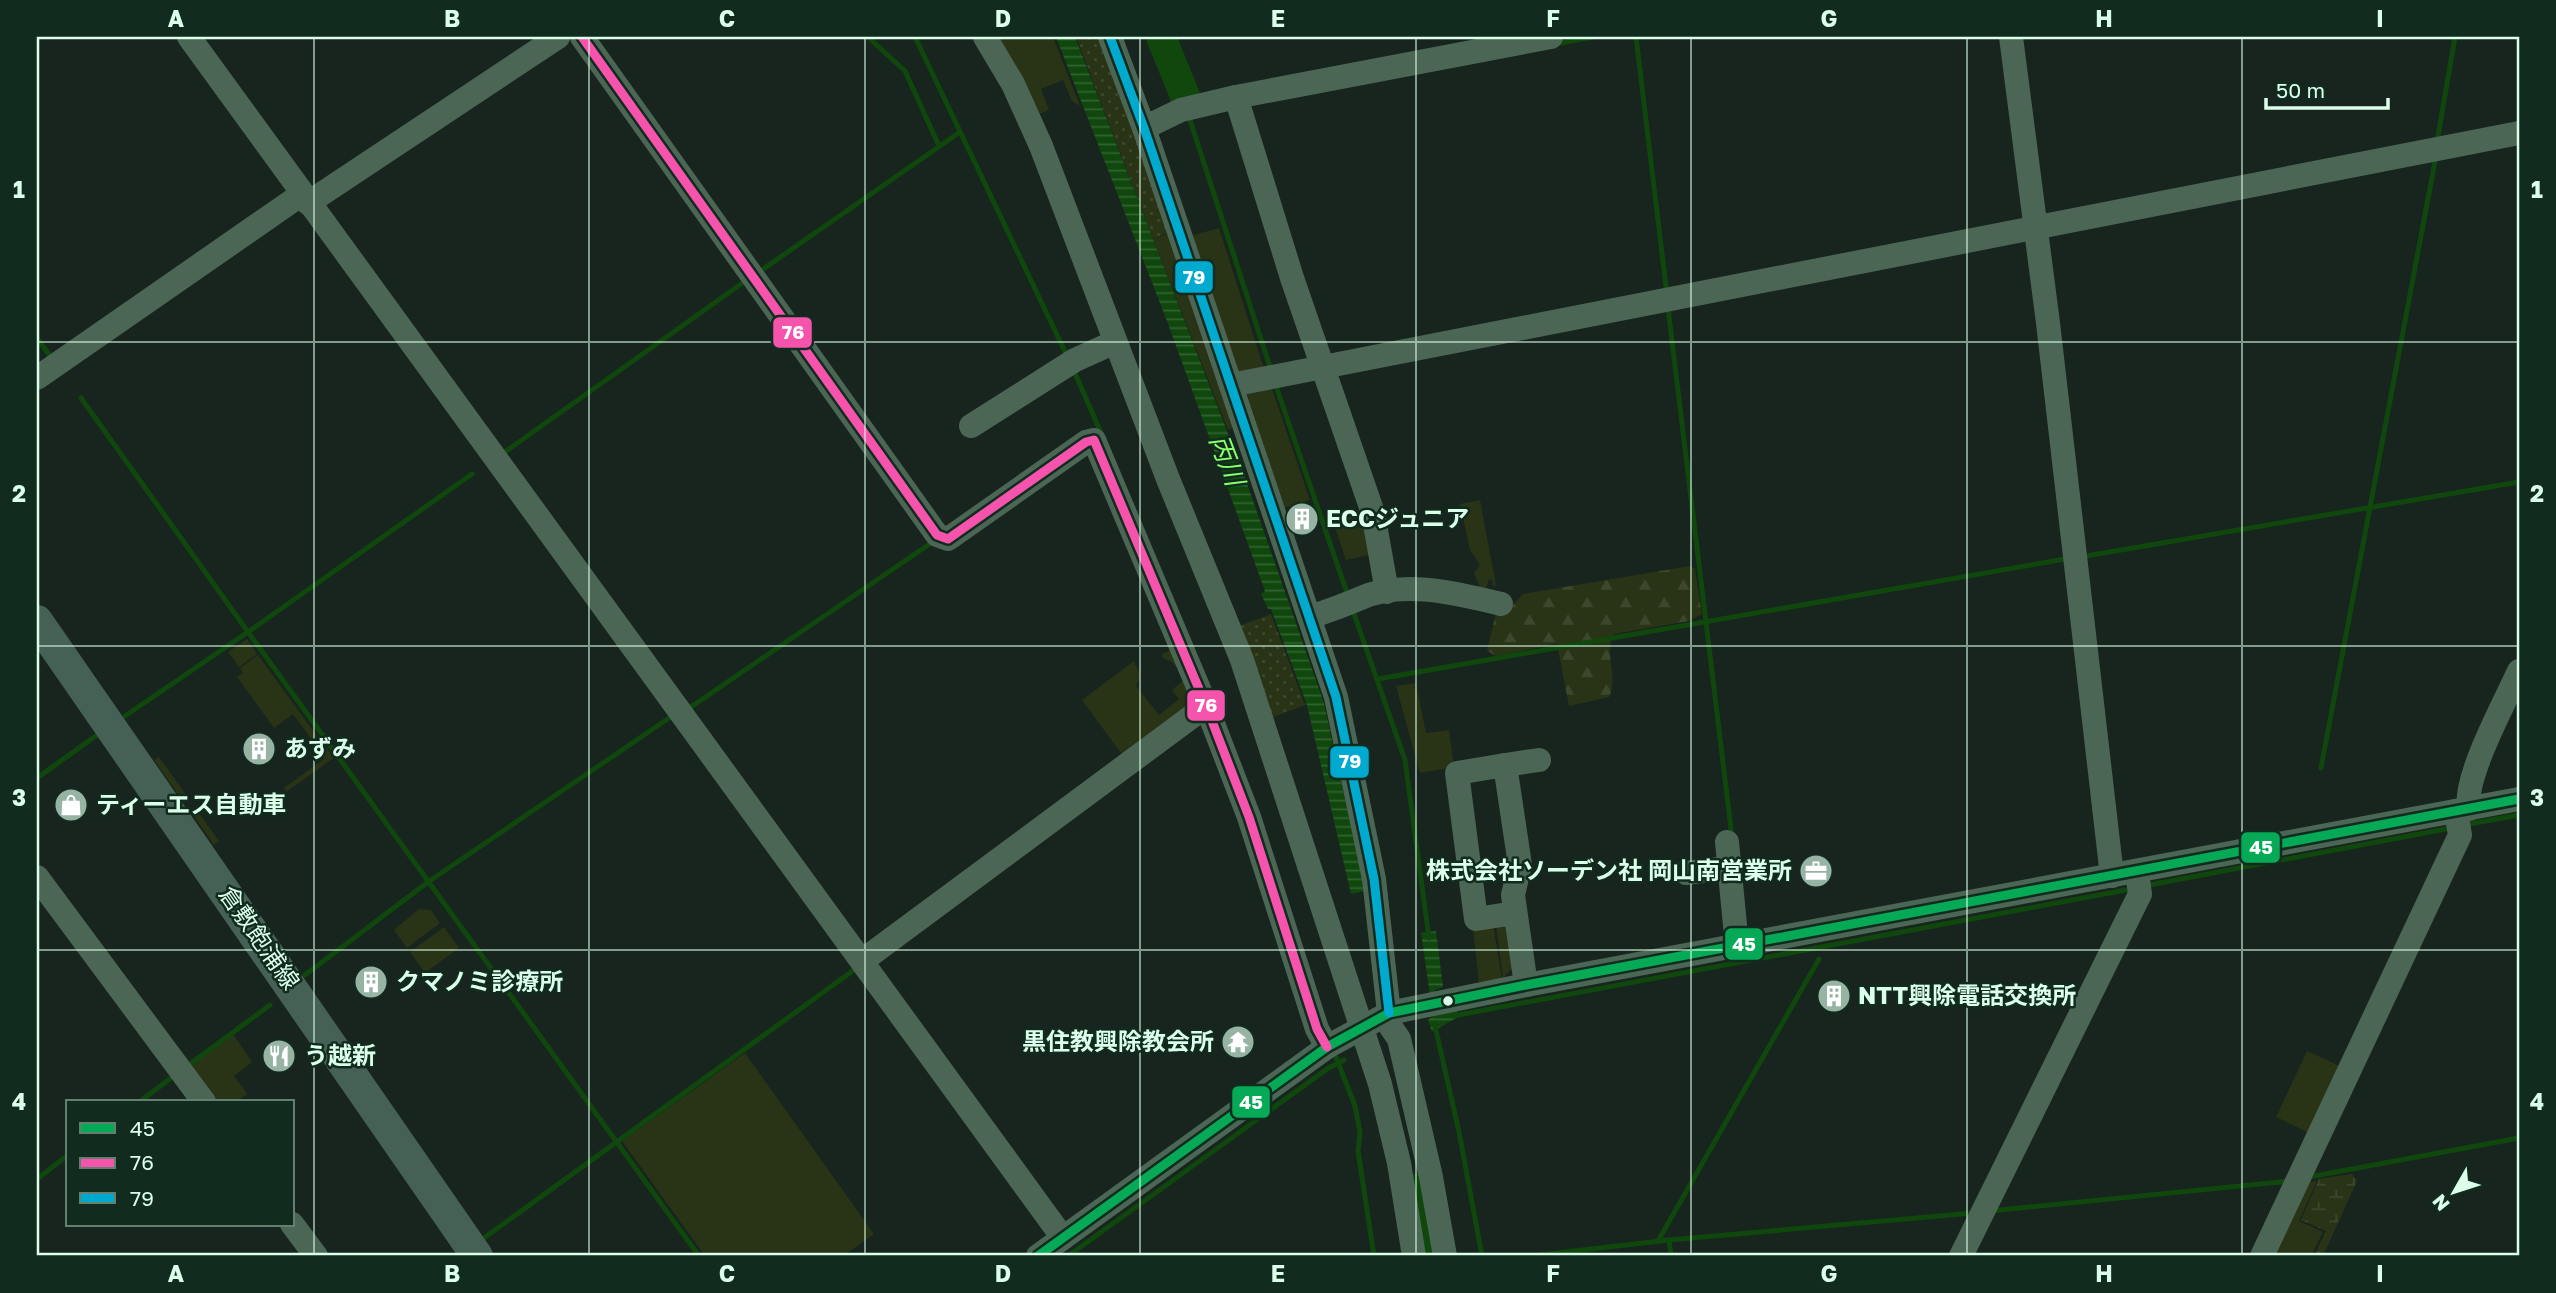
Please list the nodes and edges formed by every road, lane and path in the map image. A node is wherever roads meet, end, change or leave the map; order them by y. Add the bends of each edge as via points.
1 (189, 37) edge
2 (558, 37) edge
3 (582, 37) edge
4 (985, 37) edge
5 (1110, 37) edge
6 (1552, 37) edge
7 (2011, 37) edge
8 (1237, 101) junction
9 (1144, 128) junction
10 (2519, 133) edge
11 (308, 199) junction
12 (2035, 229) junction
13 (1115, 342) junction
14 (1323, 371) junction
15 (37, 379) edge
16 (1231, 385) junction
17 (971, 426) dead end
18 (1388, 592) junction
19 (1501, 604) dead end
20 (1310, 617) junction
21 (37, 621) edge
22 (2519, 671) edge
23 (1208, 710) junction
24 (1538, 760) dead end
25 (1505, 765) junction
26 (2519, 799) edge
27 (2461, 817) junction
28 (1727, 842) dead end
29 (1728, 868) junction
30 (1686, 873) dead end
31 (2112, 876) junction
32 (37, 877) edge
33 (2138, 880) junction
34 (1515, 914) junction
35 (1737, 946) junction
36 (865, 959) junction
37 (1526, 985) junction
38 (1387, 1015) junction
39 (1361, 1029) junction
40 (1327, 1047) junction
41 (203, 1100) edge
42 (294, 1226) edge
43 (1063, 1238) junction
44 (316, 1256) edge
45 (477, 1256) edge
46 (1038, 1256) edge
47 (1414, 1256) edge
48 (1444, 1256) edge
49 (1961, 1256) edge
50 (2262, 1256) edge

1 - 11 street
2 - 11 street
3 - 23 street via 940,536 948,539 1094,440
4 - 13 street via 1041,146
5 - 9 street
6 - 8 street
7 - 12 street
8 - 9 street via 1187,109
8 - 14 street
9 - 16 street
10 - 12 street
11 - 15 street
11 - 36 street
12 - 14 street
12 - 31 street
13 - 17 street via 1069,363
13 - 39 street via 1242,660
14 - 16 street via 1273,375
14 - 18 street via 1373,513
16 - 20 street
18 - 19 street via 1435,589
18 - 20 street
20 - 38 street via 1336,697 1374,879
21 - 45 main road, 倉敷飽浦線
22 - 27 street via 2475,770
23 - 36 street
23 - 40 street
24 - 25 street
25 - 34 street via 1520,865 1513,895
25 - 34 street via 1457,773 1476,919
26 - 27 street
27 - 33 street
27 - 50 street via 2460,835
28 - 29 street
29 - 30 street
29 - 35 street
31 - 33 street
31 - 35 street
32 - 41 street
33 - 49 street
34 - 37 street
35 - 37 street
36 - 43 street
37 - 38 street
38 - 39 street
38 - 48 street via 1402,1050
39 - 40 street
39 - 47 street via 1392,1130
40 - 43 street
42 - 44 street
43 - 46 street

